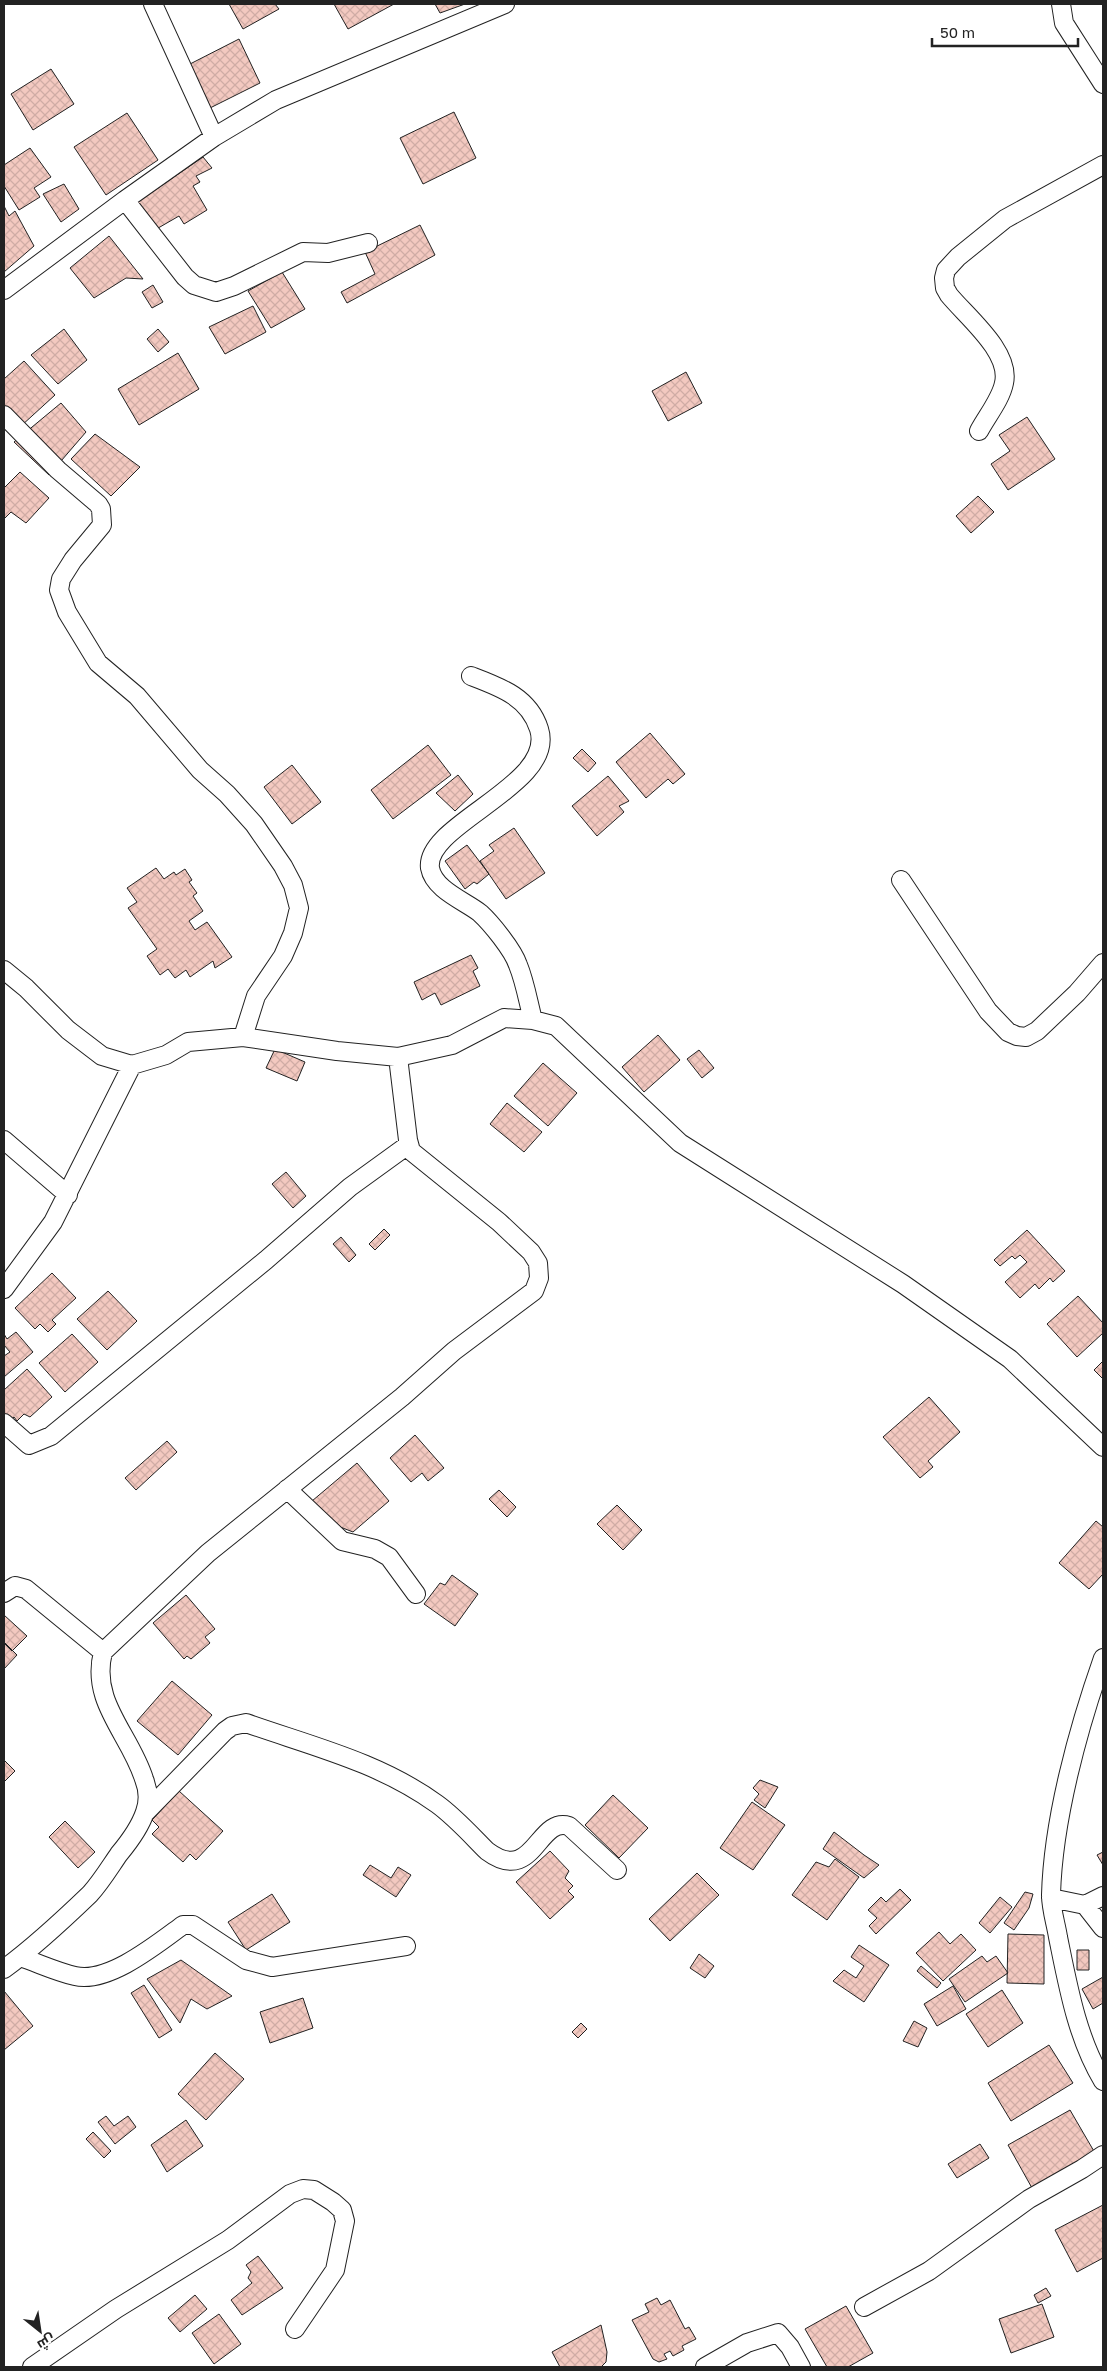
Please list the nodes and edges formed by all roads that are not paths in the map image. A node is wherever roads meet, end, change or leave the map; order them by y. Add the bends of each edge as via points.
1 (153, 4) edge
2 (505, 4) edge
3 (1061, 4) edge
4 (1103, 84) edge
5 (214, 137) junction
6 (1103, 165) edge
7 (125, 200) junction
8 (368, 243) dead end
9 (4, 290) edge
10 (4, 415) edge
11 (979, 431) dead end
12 (471, 676) dead end
13 (901, 880) dead end
14 (1103, 963) edge
15 (4, 970) edge
16 (534, 1020) junction
17 (243, 1037) junction
18 (398, 1057) junction
19 (132, 1065) junction
20 (4, 1140) edge
21 (408, 1145) junction
22 (68, 1195) junction
23 (4, 1288) edge
24 (4, 1423) edge
25 (1103, 1447) edge
26 (287, 1489) junction
27 (4, 1593) edge
28 (416, 1594) dead end
29 (103, 1652) junction
30 (1103, 1658) edge
31 (145, 1813) junction
32 (618, 1870) dead end
33 (1103, 1896) edge
34 (1051, 1898) junction
35 (1085, 1905) junction
36 (1103, 1928) edge
37 (406, 1946) dead end
38 (20, 1957) junction
39 (4, 1969) edge
40 (1103, 2081) edge
41 (1103, 2155) edge
42 (864, 2307) dead end
43 (295, 2329) dead end
44 (32, 2367) edge
45 (705, 2367) edge
46 (801, 2367) edge

1 - 5 street
2 - 5 street via 276,100
3 - 4 street via 1064,23
5 - 7 street
6 - 11 street via 1005,219 958,256 946,270 945,283 949,295 999,353 1004,366 1005,382
7 - 8 street via 185,277 194,286 216,292 303,252 328,253
7 - 9 street
10 - 17 street via 101,509 102,525 66,570 59,590 67,612 94,657 137,696 200,770 254,824 284,866 293,885 299,908 293,933 283,956 256,996
12 - 16 street via 504,688 522,701 535,716 541,735 532,765 521,778 447,836 434,852 430,868 438,882 481,914 501,938 518,963
13 - 14 street via 988,1011 1008,1032 1017,1036 1026,1037 1037,1031
15 - 19 street via 68,1030 102,1056
16 - 18 street via 504,1018 452,1045
16 - 25 street via 556,1026 680,1142 903,1284 1010,1359
17 - 18 street
17 - 19 street via 188,1042 166,1055
18 - 21 street
19 - 22 street
20 - 22 street
21 - 24 street via 350,1187 51,1436 29,1445
21 - 26 street via 421,1160 531,1252 538,1263 539,1278 534,1291 523,1301 454,1351
22 - 23 street via 53,1222
26 - 28 street via 342,1541 376,1549 389,1558
26 - 29 street via 208,1553
27 - 29 street via 15,1586 26,1589
29 - 31 street via 99,1681 105,1700 144,1778 148,1795
30 - 34 street via 1090,1694 1055,1844
31 - 32 street via 225,1731 246,1723 353,1758 393,1778 438,1804 497,1857 510,1861 525,1856 531,1853 548,1830 564,1824
31 - 38 street via 132,1838 91,1893
33 - 35 street
34 - 35 street
34 - 40 street via 1075,2014
35 - 36 street
37 - 38 street via 272,1967 246,1960 193,1925 183,1925 113,1971 89,1978
38 - 39 street
41 - 42 street via 1028,2199 929,2271
43 - 44 street via 335,2270 345,2221 342,2210 314,2190 303,2189 290,2194 228,2240 116,2309
45 - 46 street via 747,2343 778,2333

